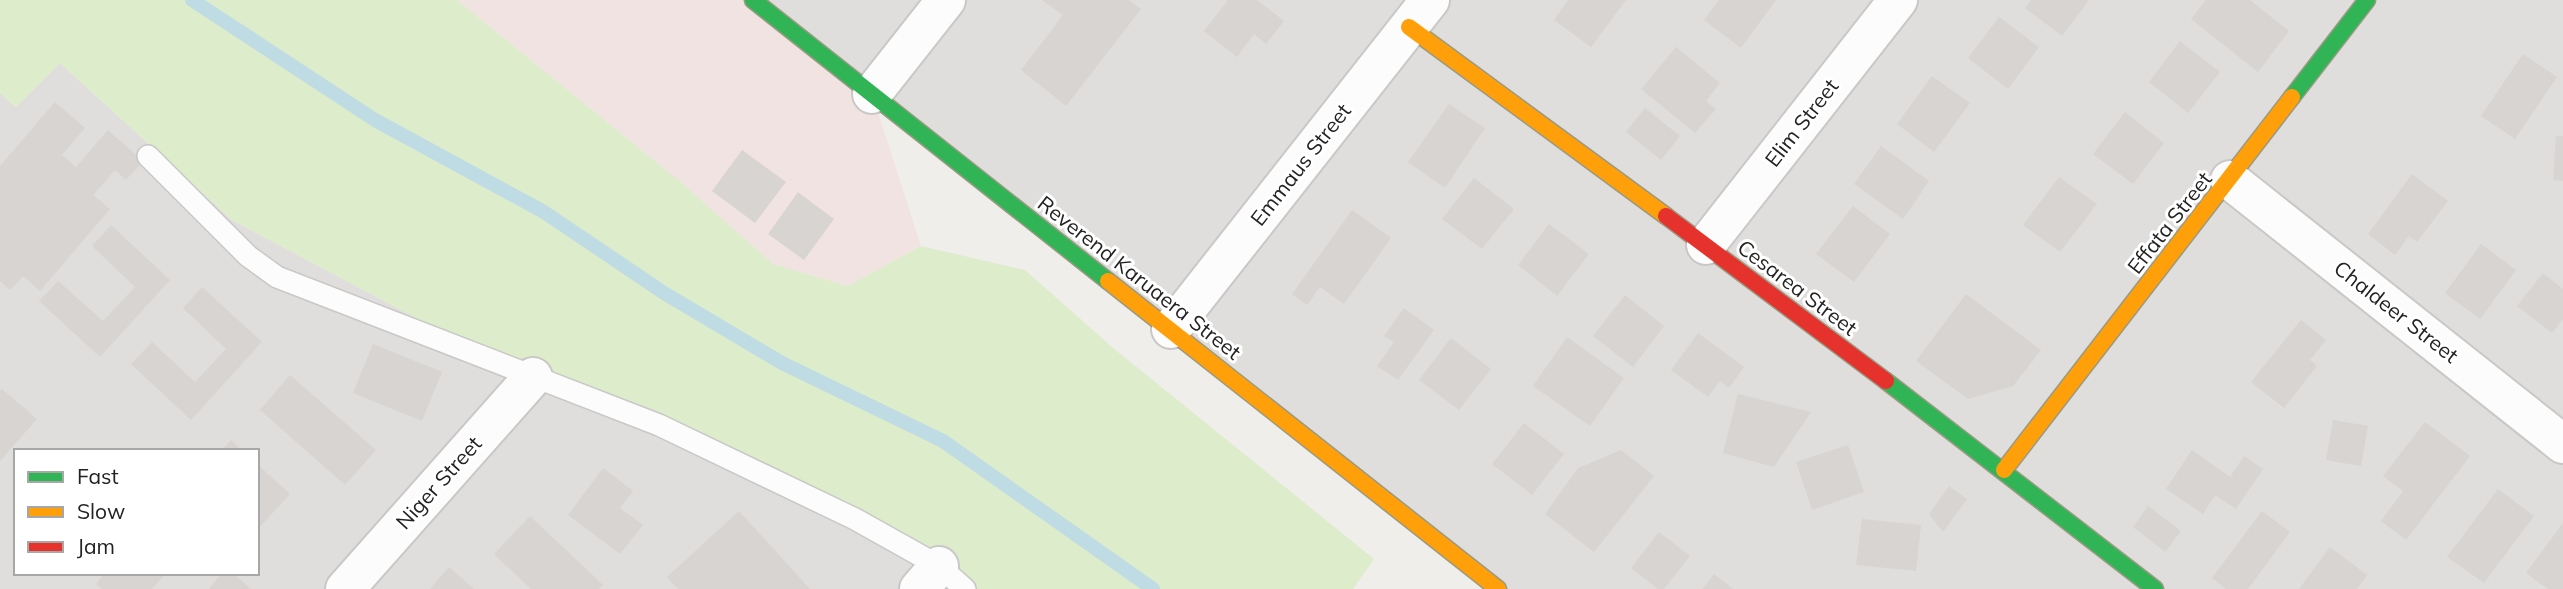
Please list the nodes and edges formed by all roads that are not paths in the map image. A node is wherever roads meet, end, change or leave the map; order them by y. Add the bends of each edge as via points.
1 (753, 0) edge
2 (946, 0) edge
3 (1898, 0) edge
4 (2367, 0) edge
5 (1420, 13) edge
6 (872, 94) junction
7 (148, 156) dead end
8 (2230, 180) junction
9 (1706, 245) junction
10 (1171, 329) junction
11 (533, 377) junction
12 (2563, 444) edge
13 (2004, 470) junction
14 (941, 581) edge
15 (345, 589) edge
16 (1498, 589) edge
17 (2155, 589) edge

1 - 6 street, Reverend Karuaera Street
2 - 6 street
3 - 9 street, Elim Street
4 - 8 street, Effata Street
5 - 9 street, Cesarea Street
5 - 10 street, Emmaus Street
6 - 10 street, Reverend Karuaera Street
7 - 11 lane via 248,257 277,277
8 - 12 street, Chaldeer Street
8 - 13 street, Effata Street
9 - 13 street, Cesarea Street
10 - 16 street, Reverend Karuaera Street
11 - 14 lane via 659,425 855,519
11 - 15 street, Niger Street
13 - 17 street, Cesarea Street

